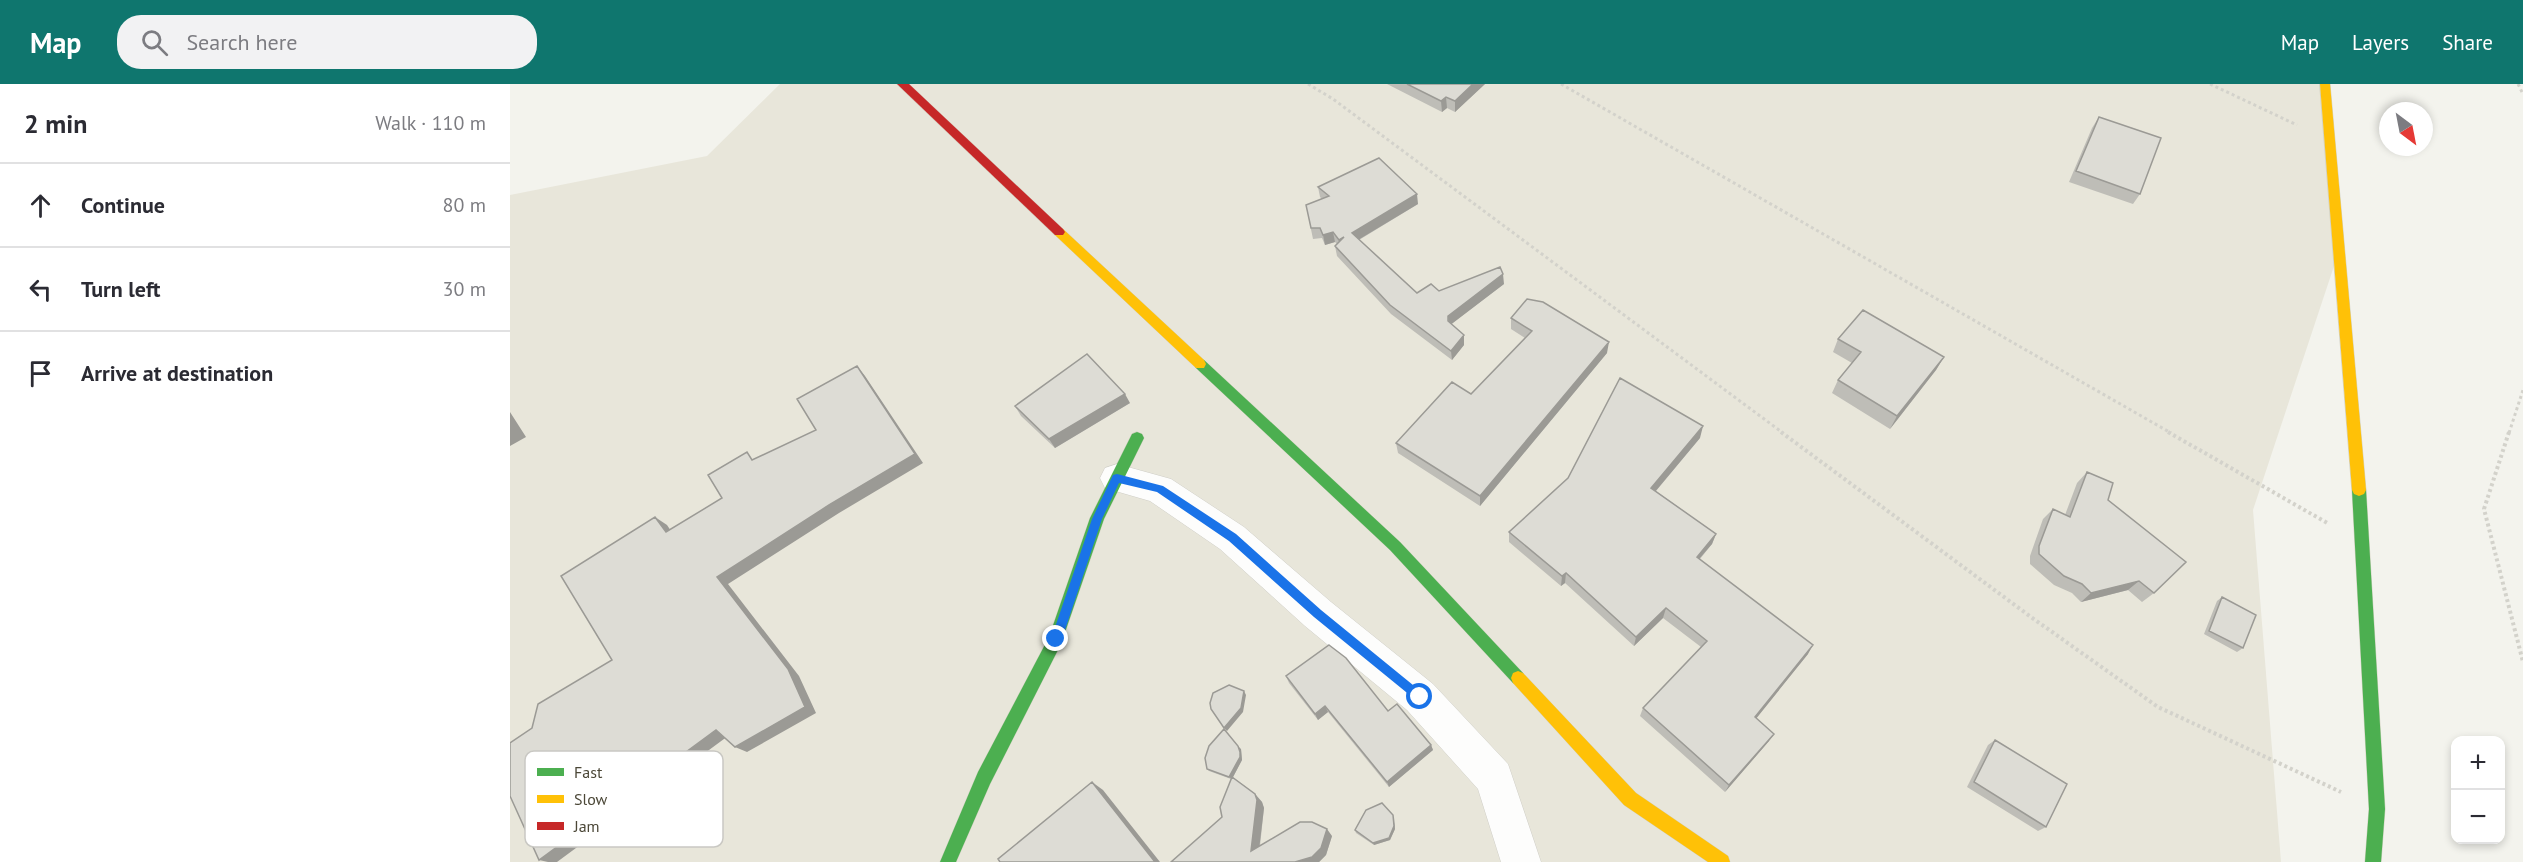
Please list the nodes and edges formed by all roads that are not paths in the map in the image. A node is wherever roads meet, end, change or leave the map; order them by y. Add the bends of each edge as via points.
1 (902, 84) edge
2 (2325, 84) edge
3 (1137, 438) dead end
4 (1117, 478) junction
5 (948, 862) edge
6 (1521, 862) edge
7 (1722, 862) edge
8 (2373, 862) edge

1 - 7 street via 1395,546 1630,799
2 - 8 street via 2364,544 2377,809
3 - 4 street
4 - 5 street via 1097,519 1056,639 984,778
4 - 6 street via 1160,489 1232,538 1420,697 1494,778

